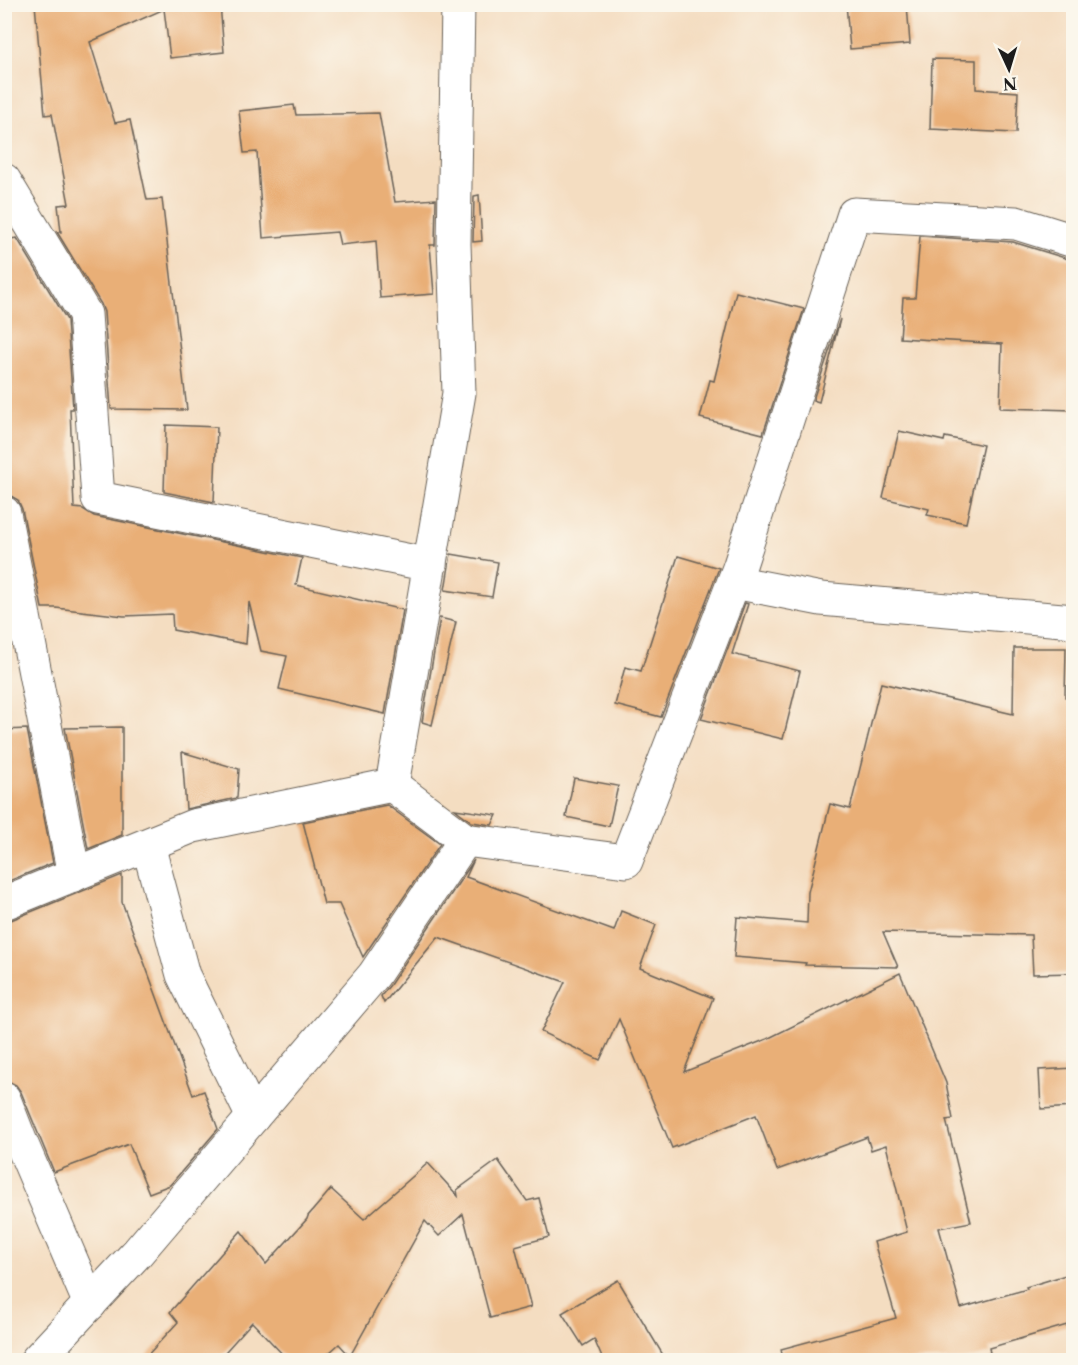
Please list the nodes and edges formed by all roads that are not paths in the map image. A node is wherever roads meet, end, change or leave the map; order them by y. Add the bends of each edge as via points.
1 (458, 4) edge
2 (4, 180) edge
3 (1074, 241) edge
4 (4, 513) edge
5 (430, 566) junction
6 (734, 582) junction
7 (1074, 621) edge
8 (392, 785) junction
9 (465, 840) junction
10 (148, 845) junction
11 (74, 875) junction
12 (4, 903) edge
13 (4, 1099) edge
14 (253, 1117) junction
15 (90, 1304) junction
16 (37, 1360) edge

1 - 5 street via 454,244 459,393
2 - 5 street via 85,314 98,498
3 - 6 street via 1016,223 854,214
4 - 11 street
5 - 8 street
6 - 7 street via 821,599
6 - 9 street via 626,861
8 - 9 street
8 - 10 street via 193,826
9 - 14 street via 374,975
10 - 11 street
10 - 14 street via 183,975
11 - 12 street
13 - 15 street
14 - 15 street
15 - 16 street

